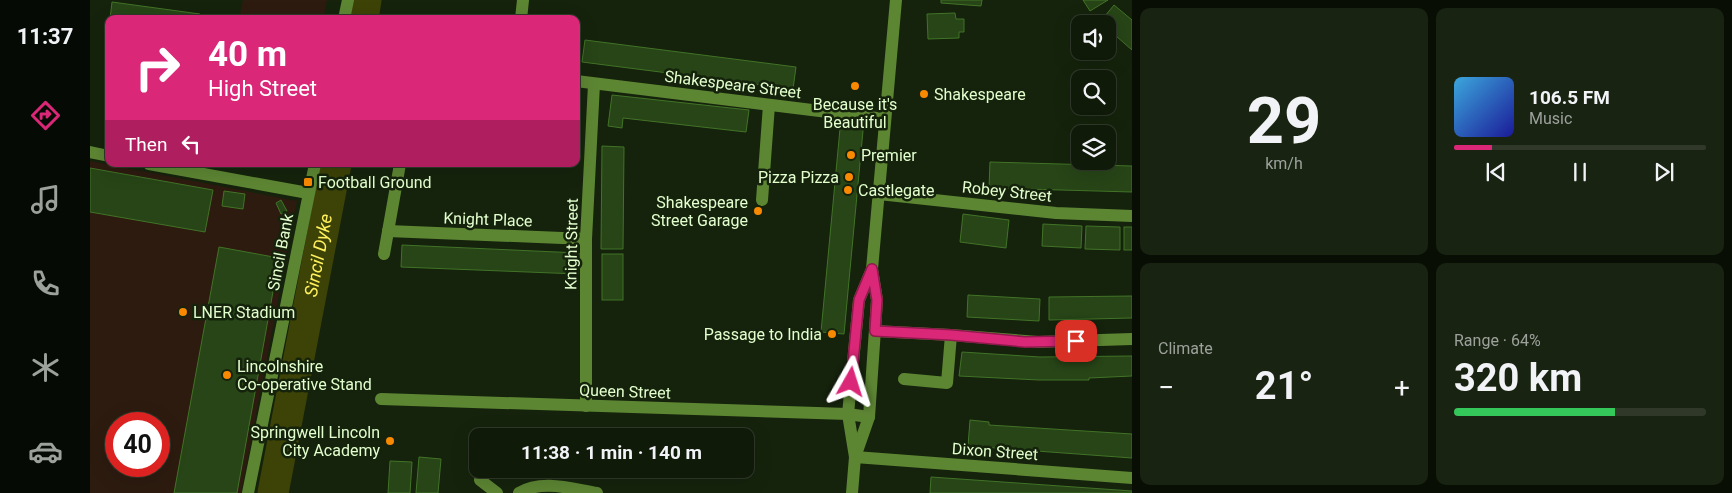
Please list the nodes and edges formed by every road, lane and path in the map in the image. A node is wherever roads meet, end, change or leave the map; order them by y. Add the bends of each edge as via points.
1 (348, 0) edge
2 (523, 0) edge
3 (896, 0) edge
4 (345, 15) edge
5 (522, 15) edge
6 (580, 82) edge
7 (594, 84) junction
8 (769, 105) junction
9 (885, 119) junction
10 (90, 152) edge
11 (105, 155) edge
12 (165, 167) edge
13 (399, 167) edge
14 (314, 169) edge
15 (308, 193) junction
16 (879, 194) junction
17 (762, 200) dead end
18 (1132, 216) edge
19 (388, 231) junction
20 (586, 239) junction
21 (384, 254) dead end
22 (872, 269) junction
23 (875, 331) junction
24 (951, 335) junction
25 (1132, 339) edge
26 (904, 379) dead end
27 (381, 399) dead end
28 (586, 406) junction
29 (848, 414) junction
30 (869, 417) junction
31 (855, 457) junction
32 (1132, 478) edge
33 (480, 480) dead end
34 (248, 493) edge
35 (496, 493) edge
36 (519, 493) edge
37 (597, 493) edge
38 (852, 493) edge

1 - 4 street
2 - 5 street
3 - 9 street
6 - 7 street, Shakespeare Street
7 - 8 street, Shakespeare Street
7 - 20 street, Knight Street
8 - 9 street, Shakespeare Street
8 - 17 street
9 - 16 street
10 - 11 street
12 - 15 street
13 - 19 street
14 - 15 street, Sincil Bank
15 - 34 street, Sincil Bank
16 - 18 street, Robey Street via 1056,213
16 - 22 street
19 - 20 street, Knight Place
19 - 21 street
20 - 28 street, Knight Street
22 - 23 street via 877,300
22 - 29 street via 859,300
23 - 24 street
23 - 30 street
24 - 25 street via 1038,342
24 - 26 street via 947,383
27 - 28 street, Queen Street
28 - 29 street, Queen Street
29 - 30 street, Queen Street
29 - 31 street
30 - 31 street
31 - 32 street, Dixon Street
31 - 38 street
33 - 35 street
36 - 37 street via 548,485

